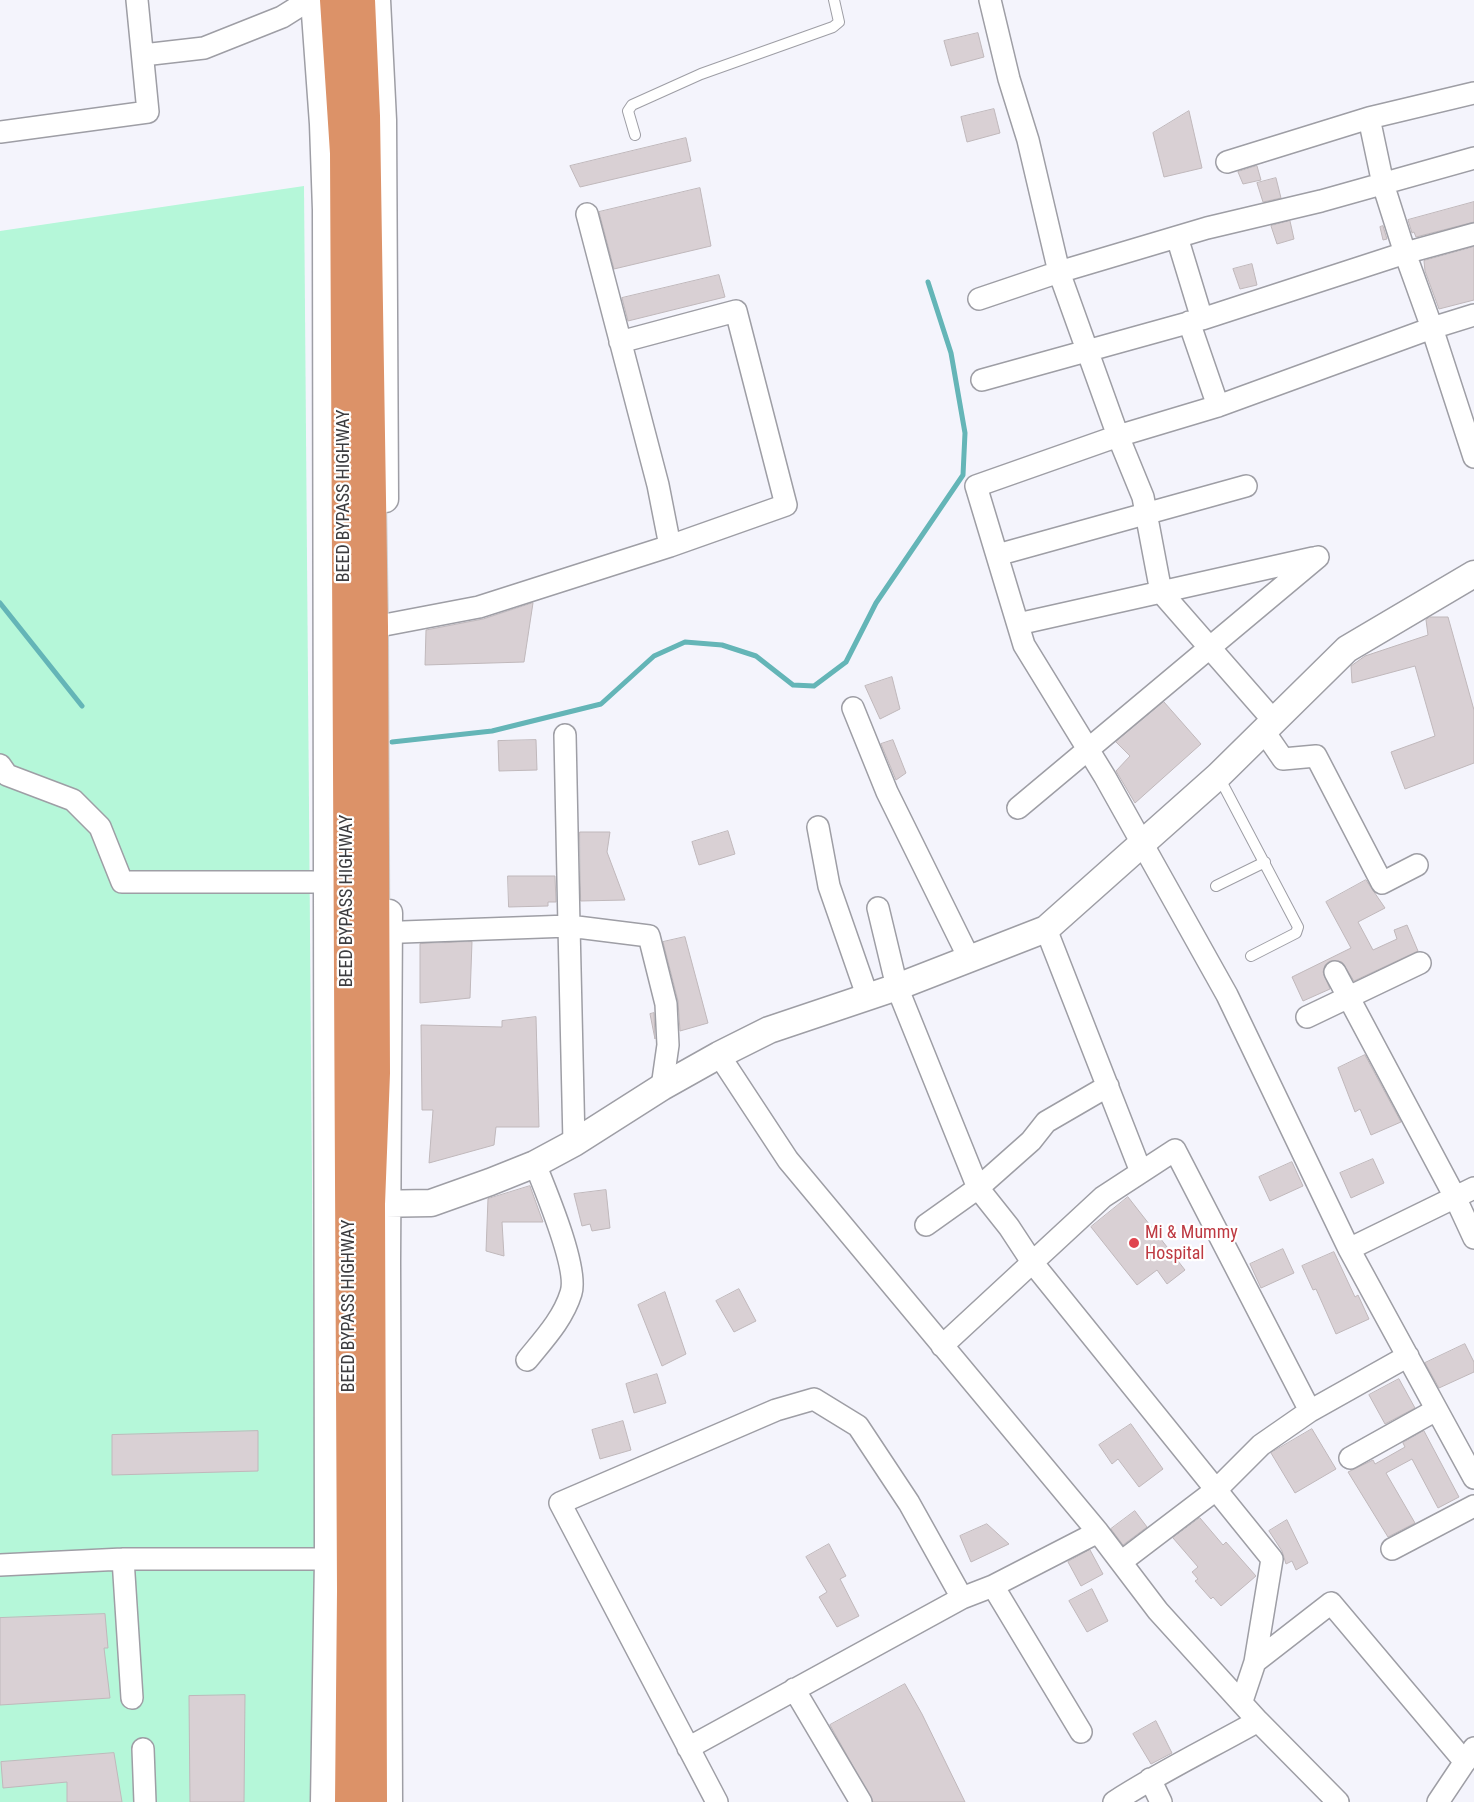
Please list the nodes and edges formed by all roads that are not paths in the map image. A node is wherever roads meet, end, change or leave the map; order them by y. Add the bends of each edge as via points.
1 (137, 0) edge
2 (309, 0) edge
3 (314, 0) edge
4 (334, 0) edge
5 (361, 0) edge
6 (377, 0) edge
7 (834, 0) edge
8 (990, 0) edge
9 (142, 55) junction
10 (1474, 93) edge
11 (1369, 118) junction
12 (0, 132) edge
13 (635, 135) dead end
14 (1474, 158) edge
15 (1227, 162) dead end
16 (1384, 184) junction
17 (587, 214) dead end
18 (1474, 234) edge
19 (1177, 237) junction
20 (1405, 253) junction
21 (1059, 272) junction
22 (979, 299) dead end
23 (1474, 315) edge
24 (1195, 321) junction
25 (1432, 328) junction
26 (620, 342) junction
27 (1087, 350) junction
28 (982, 380) dead end
29 (1218, 406) junction
30 (378, 421) junction
31 (335, 425) junction
32 (1118, 436) junction
33 (1474, 457) edge
34 (1246, 486) dead end
35 (1146, 514) junction
36 (670, 546) junction
37 (997, 555) junction
38 (1474, 574) edge
39 (1161, 592) junction
40 (1018, 624) junction
41 (380, 626) junction
42 (1210, 646) junction
43 (853, 708) dead end
44 (1268, 725) junction
45 (565, 735) dead end
46 (1088, 749) junction
47 (0, 766) edge
48 (1218, 776) junction
49 (1018, 808) dead end
50 (818, 827) dead end
51 (1144, 844) junction
52 (1264, 862) junction
53 (1417, 865) dead end
54 (337, 882) junction
55 (1216, 886) dead end
56 (878, 908) dead end
57 (569, 926) junction
58 (1046, 928) junction
59 (382, 932) junction
60 (1251, 956) dead end
61 (969, 958) junction
62 (1420, 962) dead end
63 (1335, 972) dead end
64 (896, 987) junction
65 (867, 995) junction
66 (1348, 997) junction
67 (1307, 1017) dead end
68 (719, 1055) junction
69 (1108, 1086) junction
70 (662, 1087) junction
71 (574, 1144) junction
72 (535, 1164) junction
73 (1142, 1172) junction
74 (978, 1188) junction
75 (1465, 1192) edge
76 (359, 1205) junction
77 (926, 1225) dead end
78 (1474, 1238) edge
79 (1350, 1249) junction
80 (1032, 1262) junction
81 (942, 1346) junction
82 (1408, 1356) junction
83 (527, 1360) dead end
84 (1436, 1410) junction
85 (1310, 1411) junction
86 (1350, 1458) dead end
87 (1474, 1478) edge
88 (1217, 1489) junction
89 (1474, 1506) edge
90 (1098, 1532) junction
91 (1392, 1549) dead end
92 (124, 1559) junction
93 (328, 1559) junction
94 (1121, 1562) junction
95 (0, 1565) edge
96 (993, 1586) junction
97 (962, 1598) junction
98 (1256, 1662) junction
99 (794, 1689) junction
100 (132, 1698) dead end
101 (1242, 1701) junction
102 (1258, 1721) junction
103 (1081, 1732) dead end
104 (688, 1748) junction
105 (142, 1749) dead end
106 (1470, 1755) edge
107 (1150, 1779) junction
108 (145, 1802) edge
109 (324, 1802) edge
110 (348, 1802) edge
111 (373, 1802) edge
112 (390, 1802) edge
113 (717, 1802) edge
114 (861, 1802) edge
115 (1114, 1802) edge
116 (1161, 1802) edge
117 (1338, 1802) edge
118 (1438, 1802) edge

1 - 9 street
2 - 9 street via 282,17 204,48
3 - 31 street via 323,115
4 - 31 highway, BEED BYPASS HIGHWAY via 344,152
5 - 30 highway, BEED BYPASS HIGHWAY
6 - 30 street via 383,120
7 - 13 lane via 839,22 833,27 701,74 632,105 628,111
8 - 21 street
9 - 12 street via 148,112
10 - 11 street
11 - 15 street
11 - 16 street
14 - 16 street
16 - 19 street
16 - 20 street
17 - 26 street
18 - 20 street
19 - 21 street
19 - 24 street
20 - 24 street
20 - 25 street
21 - 22 street
21 - 27 street
23 - 25 street
24 - 27 street
24 - 29 street
25 - 29 street
25 - 33 street
26 - 36 street via 658,485
26 - 36 street via 736,311 786,505
27 - 28 street
27 - 32 street
29 - 32 street
30 - 41 highway, BEED BYPASS HIGHWAY
31 - 54 highway, BEED BYPASS HIGHWAY
32 - 35 street via 1143,497
32 - 37 street via 976,486
34 - 35 street
35 - 37 street
35 - 39 street
36 - 41 street via 479,607
37 - 40 street
38 - 44 street via 1346,649
39 - 40 street
39 - 42 street
39 - 42 street via 1318,557
40 - 46 street via 1024,645
41 - 59 highway, BEED BYPASS HIGHWAY
42 - 44 street
42 - 46 street
43 - 61 street via 887,792
44 - 48 street
44 - 53 street via 1283,759 1316,756 1382,883
45 - 57 street
46 - 49 street
46 - 51 street
47 - 54 street via 7,775 73,800 100,827 122,882
48 - 51 street
48 - 52 lane
50 - 65 street via 829,886
51 - 58 street
51 - 79 street via 1227,995
52 - 55 lane
52 - 60 lane via 1298,927 1296,933
54 - 76 highway, BEED BYPASS HIGHWAY
56 - 64 street
57 - 59 street
57 - 70 street via 649,936 666,1004 668,1046
57 - 71 street
58 - 61 street
58 - 69 street
59 - 76 highway, BEED BYPASS HIGHWAY via 376,1073
61 - 64 street
62 - 66 street
63 - 66 street
64 - 65 street
64 - 74 street
65 - 68 street via 770,1030
66 - 67 street
66 - 75 street
68 - 70 street
68 - 81 street via 788,1160
69 - 73 street
69 - 74 street via 1046,1122 1031,1141
70 - 71 street
71 - 72 street
72 - 76 street via 431,1204
72 - 83 street via 566,1246 572,1290 561,1317
73 - 80 street via 1103,1197
73 - 85 street via 1176,1150
74 - 77 street
74 - 80 street
75 - 78 street
75 - 79 street
76 - 93 street
76 - 110 highway, BEED BYPASS HIGHWAY
76 - 111 highway, BEED BYPASS HIGHWAY
76 - 112 street
79 - 82 street
80 - 81 street
80 - 88 street
81 - 90 street
82 - 84 street
82 - 85 street
84 - 86 street
84 - 87 street
85 - 88 street via 1261,1445
88 - 94 street
88 - 98 street via 1272,1559
89 - 91 street
90 - 94 street
90 - 96 street
92 - 93 street
92 - 95 street
92 - 100 street
93 - 109 street
94 - 101 street via 1158,1611
96 - 97 street
96 - 103 street
97 - 99 street
97 - 104 street via 909,1503 858,1426 814,1399 776,1410 560,1503
98 - 101 street
98 - 106 street via 1331,1603
99 - 104 street
99 - 114 street
101 - 102 street
102 - 107 street
102 - 117 street
104 - 113 street
105 - 108 street
106 - 118 street
107 - 115 street
107 - 116 street

